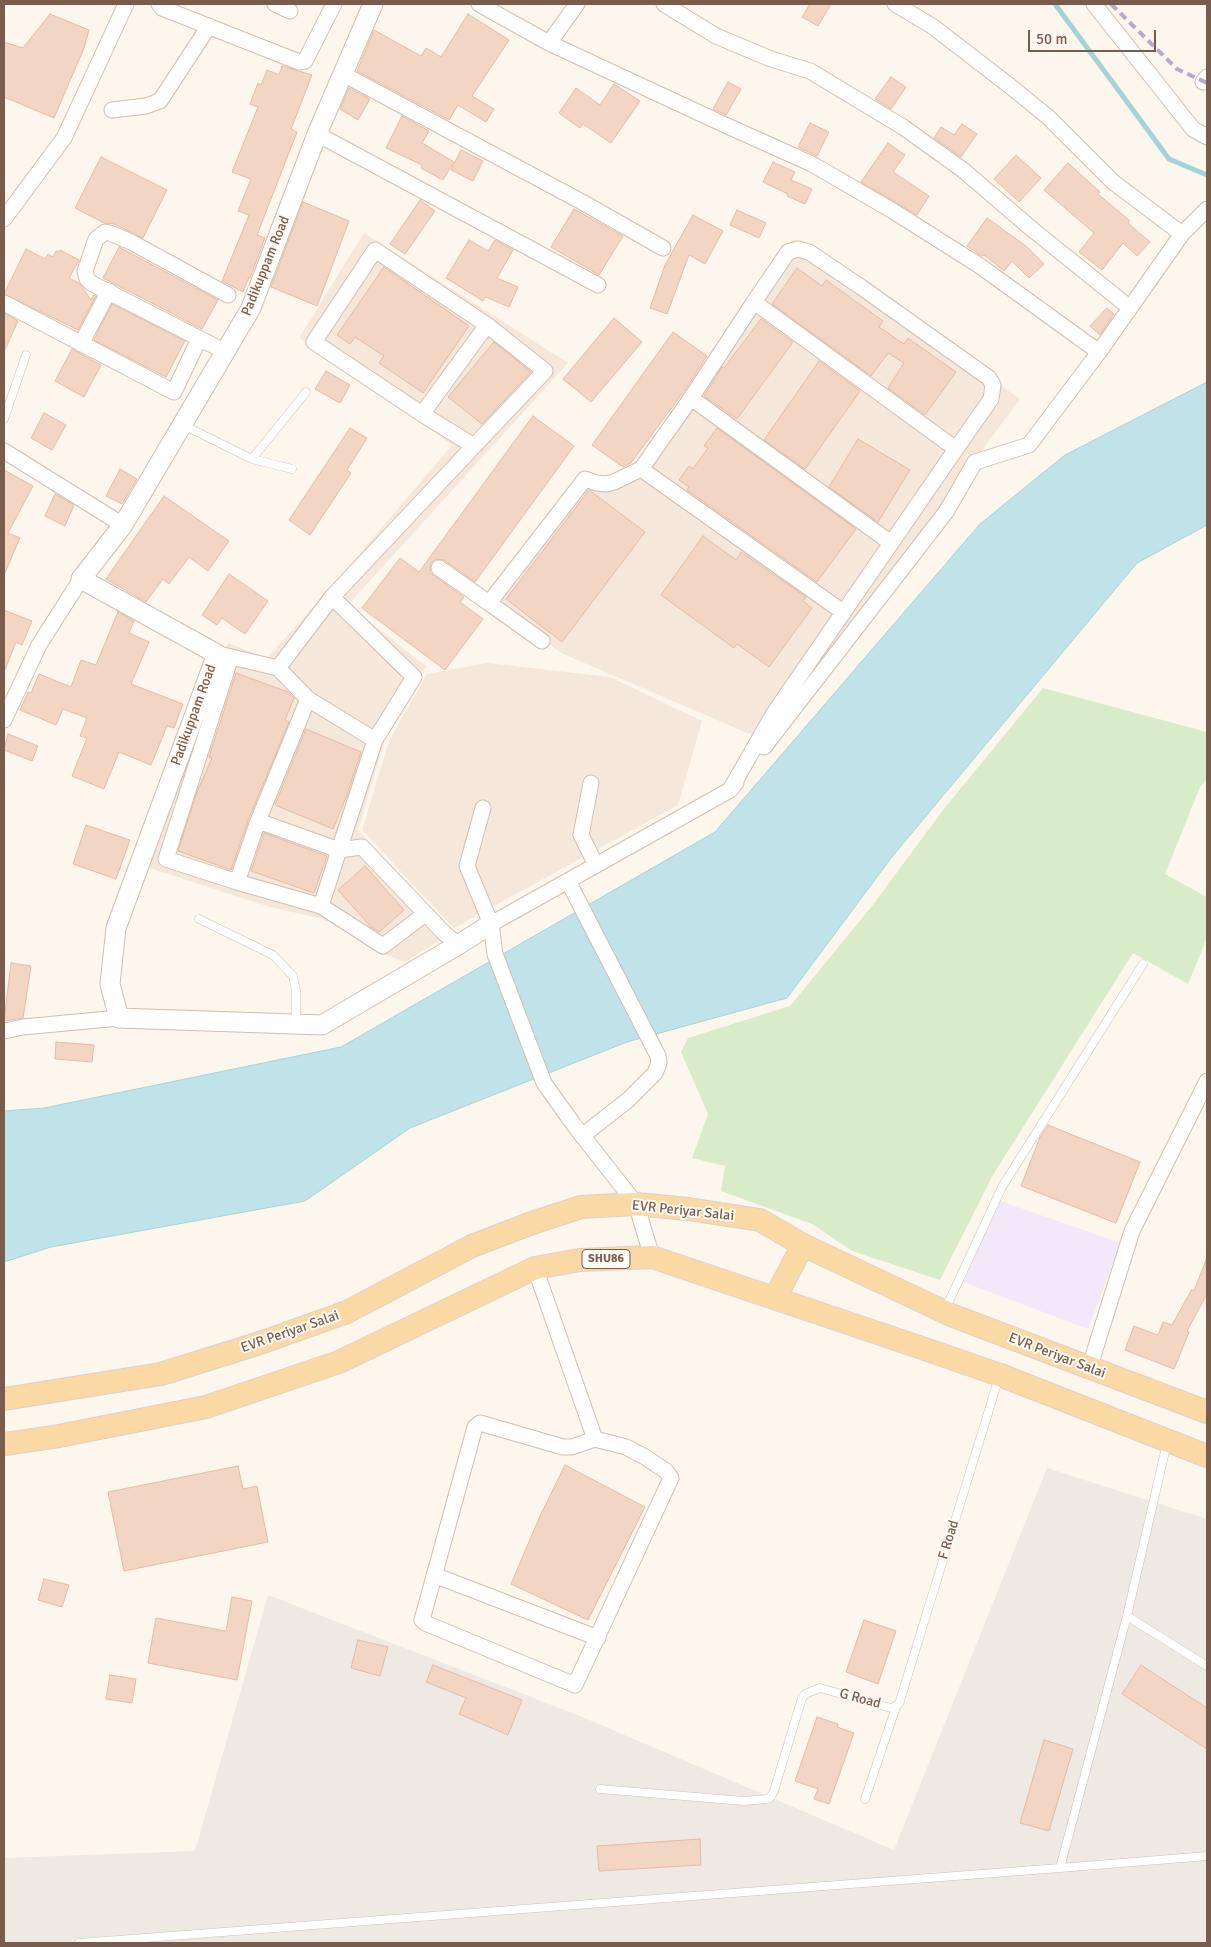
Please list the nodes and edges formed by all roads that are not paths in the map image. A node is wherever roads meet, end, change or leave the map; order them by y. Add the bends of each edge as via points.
1 (126, 4) edge
2 (159, 4) edge
3 (275, 4) edge
4 (334, 4) edge
5 (373, 4) edge
6 (479, 4) edge
7 (577, 4) edge
8 (664, 4) edge
9 (895, 4) edge
10 (1094, 4) edge
11 (290, 11) dead end
12 (209, 26) junction
13 (549, 43) junction
14 (344, 74) junction
15 (112, 110) dead end
16 (317, 134) junction
17 (1207, 137) edge
18 (1207, 209) edge
19 (4, 219) edge
20 (1182, 234) junction
21 (663, 248) dead end
22 (598, 285) dead end
23 (108, 291) junction
24 (228, 295) dead end
25 (754, 302) junction
26 (4, 303) edge
27 (1130, 308) junction
28 (487, 325) junction
29 (199, 338) junction
30 (81, 344) junction
31 (226, 352) junction
32 (1099, 352) junction
33 (26, 355) dead end
34 (306, 392) dead end
35 (691, 398) junction
36 (422, 414) junction
37 (4, 419) edge
38 (183, 425) junction
39 (474, 446) junction
40 (956, 449) junction
41 (4, 451) edge
42 (252, 459) junction
43 (292, 469) dead end
44 (641, 469) junction
45 (123, 525) junction
46 (891, 543) junction
47 (439, 568) dead end
48 (81, 579) junction
49 (332, 597) junction
50 (489, 603) junction
51 (843, 612) junction
52 (542, 641) dead end
53 (224, 656) junction
54 (278, 668) junction
55 (308, 699) junction
56 (4, 720) edge
57 (375, 740) junction
58 (591, 783) dead end
59 (730, 790) junction
60 (483, 808) dead end
61 (258, 821) junction
62 (338, 850) junction
63 (596, 865) junction
64 (568, 881) junction
65 (237, 882) junction
66 (321, 906) junction
67 (425, 914) junction
68 (198, 918) dead end
69 (491, 924) junction
70 (458, 945) junction
71 (1143, 964) dead end
72 (119, 1018) junction
73 (296, 1024) junction
74 (4, 1031) edge
75 (1207, 1081) edge
76 (582, 1136) junction
77 (636, 1204) junction
78 (803, 1245) junction
79 (652, 1257) junction
80 (535, 1268) junction
81 (775, 1298) junction
82 (944, 1312) junction
83 (1090, 1369) junction
84 (1000, 1375) junction
85 (4, 1399) edge
86 (1207, 1412) edge
87 (595, 1439) junction
88 (1167, 1440) junction
89 (4, 1444) edge
90 (1207, 1456) edge
91 (434, 1575) junction
92 (1127, 1616) junction
93 (598, 1638) junction
94 (1207, 1666) edge
95 (897, 1706) junction
96 (600, 1789) dead end
97 (865, 1799) dead end
98 (1207, 1856) edge
99 (1060, 1868) junction
100 (79, 1943) edge

1 - 19 street via 64,138
2 - 12 street
3 - 11 street
4 - 12 street via 305,61 299,62
5 - 14 street, Padikuppam Road
6 - 13 street
7 - 13 street
8 - 27 street via 716,36 810,71 903,127 963,170
9 - 20 street via 932,26 1010,86 1048,117 1113,182
10 - 17 street via 1193,128
12 - 15 street via 160,101
13 - 32 street via 812,164 980,266
14 - 16 street, Padikuppam Road
14 - 21 street
16 - 22 street
16 - 31 street, Padikuppam Road via 251,308
18 - 20 street
20 - 27 street
23 - 24 street via 91,283 85,275 96,239 105,232 131,242
23 - 29 street
23 - 30 street
25 - 35 street
25 - 40 street
25 - 40 street via 788,252 798,249 809,252 990,378 993,385 991,399
26 - 30 street
27 - 32 street
28 - 36 street
28 - 36 street via 375,250 314,342
28 - 39 street via 545,370
29 - 30 street via 174,392
29 - 31 street
31 - 38 street, Padikuppam Road
32 - 59 street via 1029,445 975,462 946,512
33 - 37 lane
34 - 42 lane
35 - 44 street
35 - 46 street
36 - 39 street
38 - 42 lane
38 - 45 street, Padikuppam Road
39 - 49 street
40 - 46 street
41 - 45 street
42 - 43 lane
44 - 50 street via 606,484 585,479
44 - 51 street
45 - 48 street, Padikuppam Road
46 - 51 street
47 - 50 street
48 - 53 street, Padikuppam Road
48 - 56 street via 38,645
49 - 54 street
49 - 57 street via 414,677
50 - 52 street
51 - 59 street via 774,713
53 - 54 street
53 - 65 street via 166,859
53 - 72 street, Padikuppam Road via 116,928 110,984
54 - 55 street
55 - 57 street
55 - 61 street
57 - 62 street
58 - 63 street via 581,835
59 - 63 street
60 - 69 street via 467,866
61 - 62 street
61 - 65 street
62 - 66 street
62 - 67 street via 362,847
63 - 64 street
64 - 69 street
64 - 76 street via 658,1056 658,1068 621,1106
65 - 66 street
66 - 67 street via 383,946
67 - 70 street
68 - 73 lane via 273,955 293,976
69 - 70 street
69 - 76 street via 495,954 544,1083
70 - 73 street via 322,1026
71 - 82 lane via 1002,1187
72 - 73 street
72 - 74 street
75 - 83 street via 1132,1230
76 - 77 street
77 - 78 main road, EVR Periyar Salai via 760,1220
77 - 79 street
77 - 85 main road, EVR Periyar Salai via 581,1207 532,1223 472,1246 348,1312 161,1374
78 - 81 main road
78 - 82 main road, EVR Periyar Salai
79 - 80 main road, SHU86 via 580,1260
79 - 81 main road, SHU86
80 - 87 street
80 - 89 main road, SHU86 via 339,1362 216,1404
81 - 84 main road, SHU86
82 - 83 main road, EVR Periyar Salai
83 - 86 main road, EVR Periyar Salai
84 - 88 main road, SHU86
84 - 95 lane, F Road
87 - 91 street via 563,1447 484,1423 477,1425
87 - 93 street via 636,1451 666,1471 670,1478
88 - 90 main road, SHU86
88 - 92 lane
91 - 93 street
91 - 93 street via 423,1622 573,1685 577,1684
92 - 94 lane
92 - 99 lane
95 - 96 lane, G Road via 891,1708 820,1688 805,1694 770,1798 744,1801
95 - 97 lane, F Road
98 - 99 lane
99 - 100 lane

